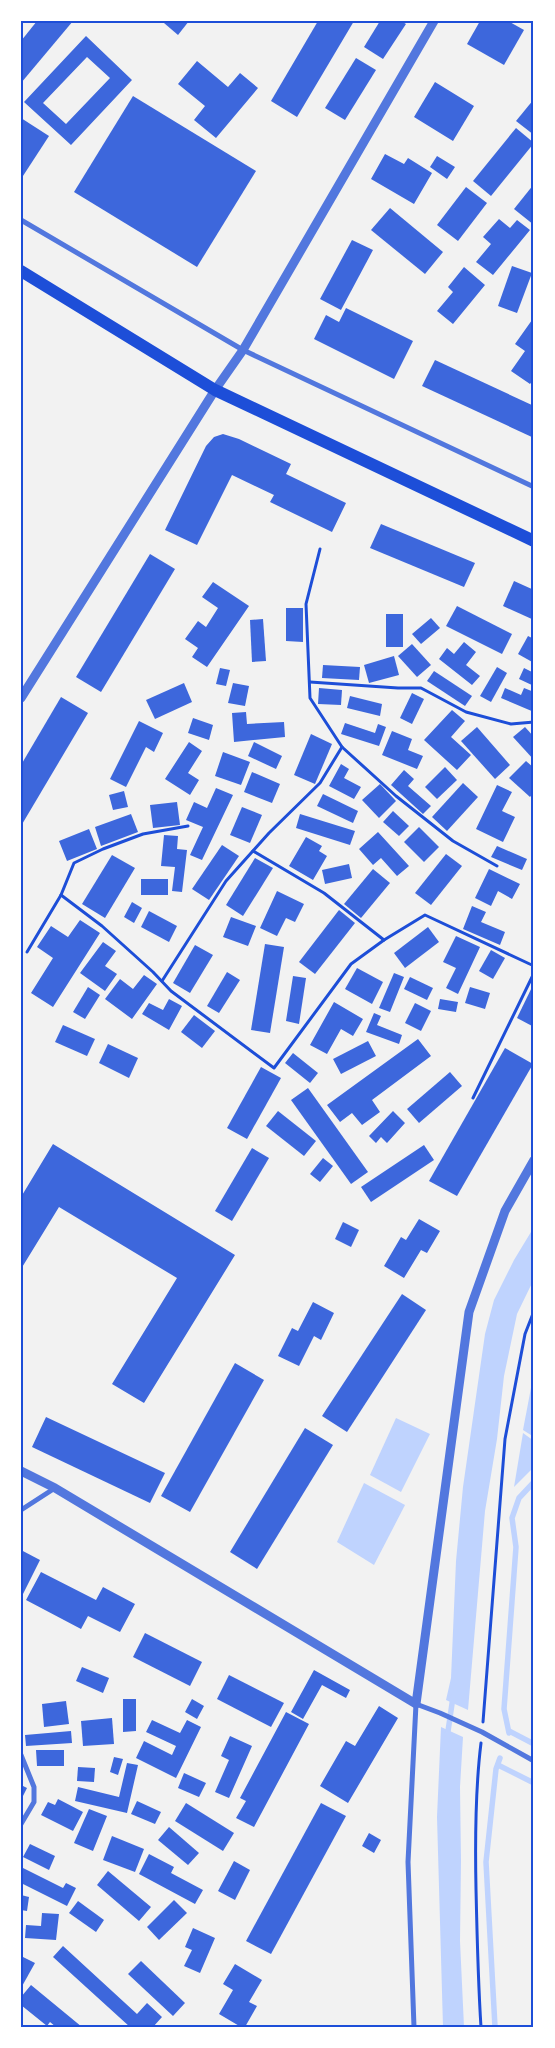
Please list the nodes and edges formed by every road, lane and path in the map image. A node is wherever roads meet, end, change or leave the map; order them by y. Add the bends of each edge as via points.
1 (434, 21) edge
2 (21, 220) edge
3 (21, 271) edge
4 (243, 350) junction
5 (215, 390) junction
6 (534, 487) edge
7 (534, 542) edge
8 (320, 549) dead end
9 (310, 682) junction
10 (21, 698) edge
11 (534, 722) edge
12 (342, 747) junction
13 (188, 826) dead end
14 (253, 851) junction
15 (497, 866) dead end
16 (61, 895) junction
17 (384, 940) junction
18 (27, 952) dead end
19 (534, 966) edge
20 (534, 972) edge
21 (162, 981) junction
22 (473, 1098) dead end
23 (534, 1160) edge
24 (534, 1311) edge
25 (21, 1471) edge
26 (55, 1488) junction
27 (21, 1510) edge
28 (416, 1704) junction
29 (482, 1732) junction
30 (21, 1755) edge
31 (534, 1761) edge
32 (21, 1824) edge
33 (414, 2027) edge
34 (481, 2027) edge

1 - 4 street
2 - 4 street
3 - 5 main road
4 - 5 street
4 - 6 street
5 - 7 main road
5 - 10 street
8 - 9 path via 306,604
9 - 11 path via 421,688 466,712 511,724
9 - 12 path via 310,698
12 - 14 path via 320,783
12 - 15 path via 453,841
13 - 16 path via 143,834 74,863
14 - 17 path via 324,893
14 - 21 path via 226,881
16 - 18 path
16 - 21 path via 102,926
17 - 19 path via 425,915
17 - 21 path via 350,964 274,1068
20 - 22 path
23 - 28 street via 505,1211 469,1312
24 - 29 path via 525,1334 505,1439
25 - 26 street
26 - 27 street
26 - 28 street
28 - 29 street
28 - 33 street via 408,1862
29 - 31 street
29 - 34 path via 477,1776 476,1840
30 - 32 street via 34,1787 34,1802

